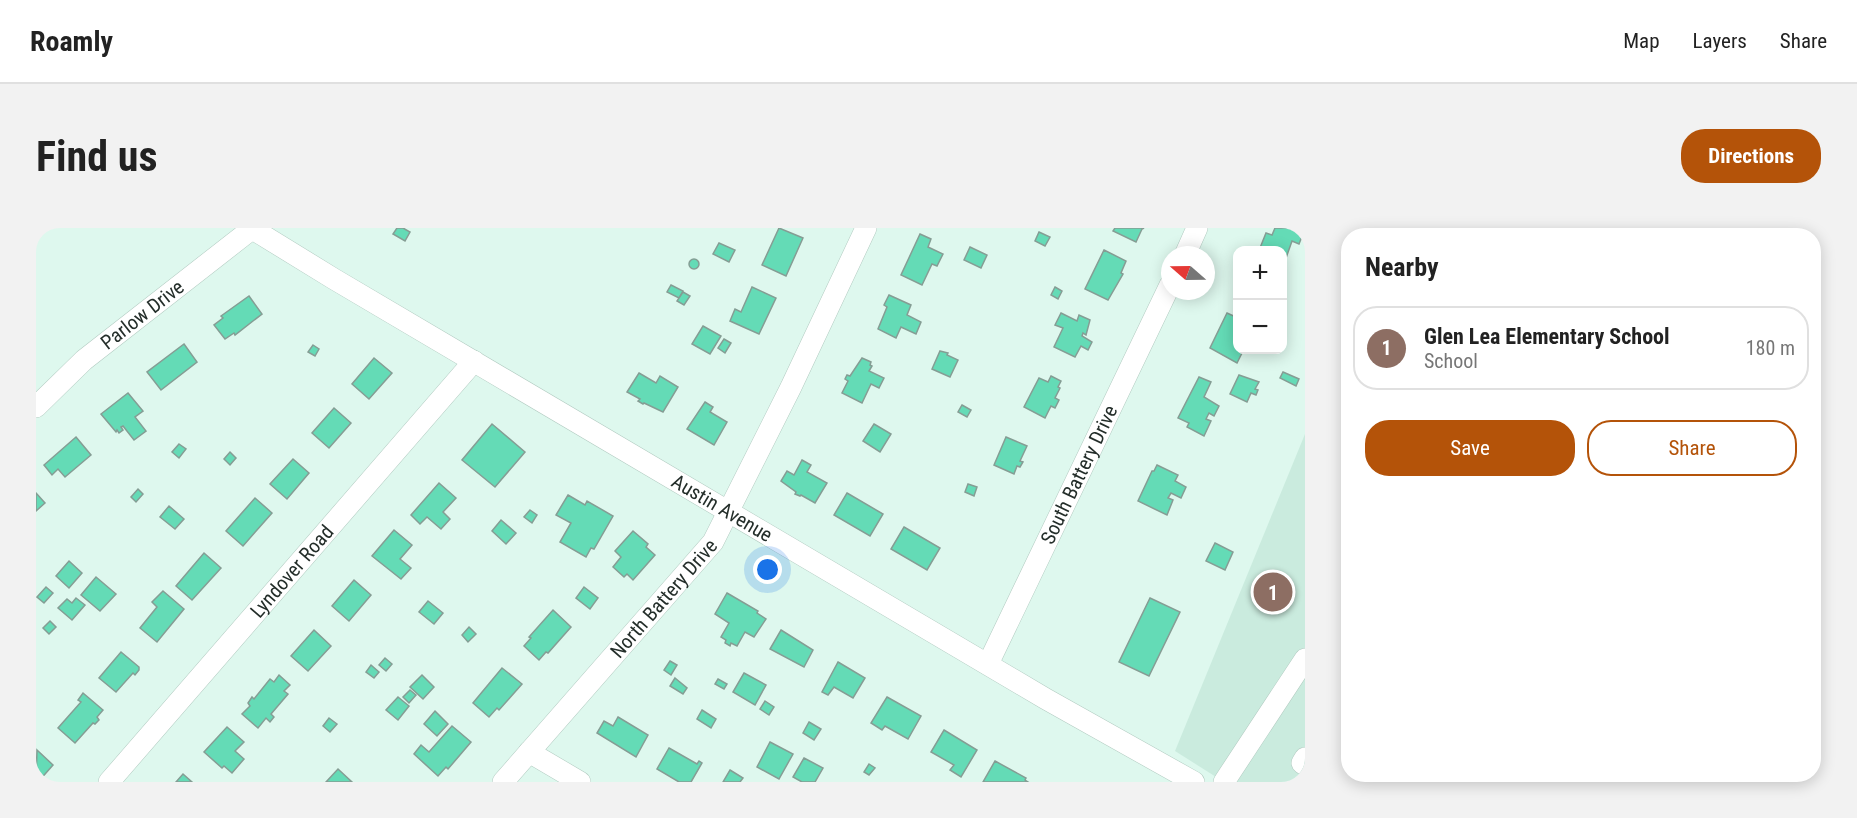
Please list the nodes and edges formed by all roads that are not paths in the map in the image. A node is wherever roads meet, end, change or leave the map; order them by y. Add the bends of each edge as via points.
1 (252, 228) edge
2 (866, 228) edge
3 (1197, 228) edge
4 (1189, 246) edge
5 (1163, 300) edge
6 (474, 361) junction
7 (36, 407) edge
8 (727, 510) junction
9 (1305, 659) edge
10 (988, 664) junction
11 (529, 752) junction
12 (1305, 758) edge
13 (1305, 765) edge
14 (1181, 779) edge
15 (109, 782) edge
16 (503, 782) edge
17 (580, 782) edge
18 (1224, 782) edge

1 - 6 street, Austin Avenue
1 - 7 street, Parlow Drive via 84,360
2 - 8 street, North Battery Drive
3 - 4 street
5 - 10 street, South Battery Drive
6 - 8 street, Austin Avenue
6 - 15 street, Lyndover Road
8 - 10 street, Austin Avenue
8 - 11 street, North Battery Drive via 713,542
9 - 18 street
10 - 14 street, Austin Avenue
11 - 16 street, North Battery Drive
11 - 17 street
12 - 13 street

